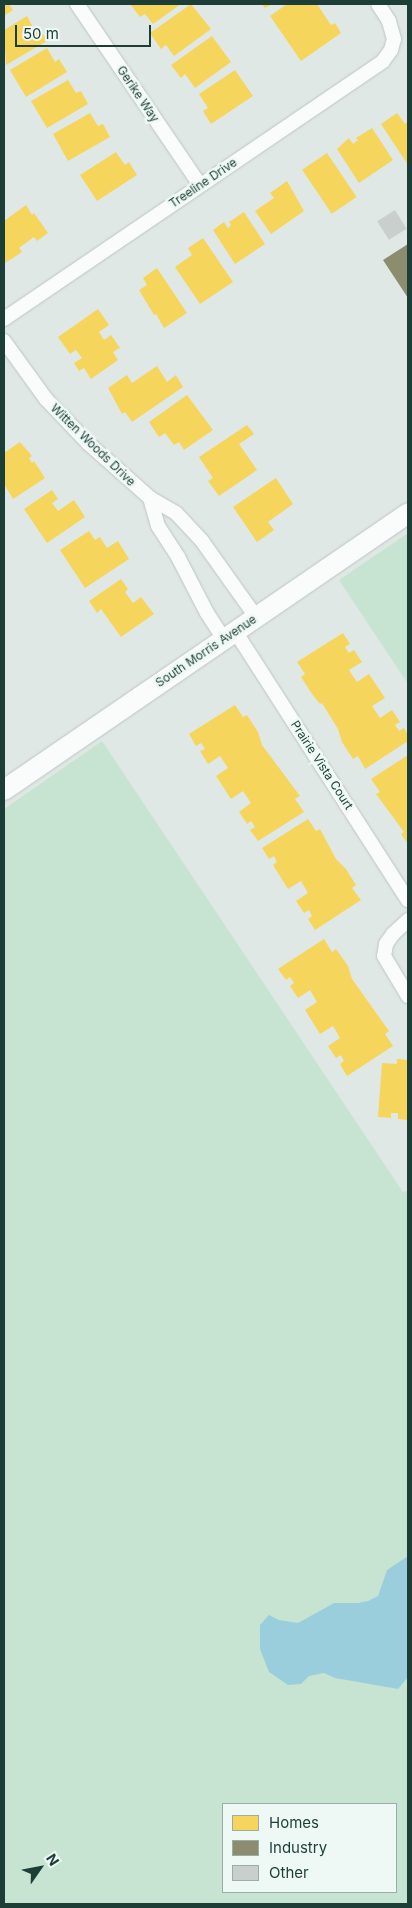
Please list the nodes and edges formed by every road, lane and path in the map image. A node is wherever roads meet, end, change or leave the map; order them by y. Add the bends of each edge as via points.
1 (77, 4) edge
2 (378, 4) edge
3 (200, 185) junction
4 (4, 319) edge
5 (4, 341) edge
6 (150, 498) junction
7 (408, 513) edge
8 (256, 617) junction
9 (230, 635) junction
10 (4, 790) edge
11 (408, 900) edge
12 (408, 920) edge
13 (408, 996) edge

1 - 3 street, Gerike Way
2 - 3 street, Treeline Drive via 389,20 394,39 383,61
3 - 4 street, Treeline Drive
5 - 6 street, Witten Woods Drive via 46,399 88,443
6 - 8 street, Witten Woods Drive via 176,513 202,541
6 - 9 street via 158,526 207,613
7 - 8 street, South Morris Avenue
8 - 9 street, South Morris Avenue
9 - 10 street, South Morris Avenue
9 - 11 street, Prairie Vista Court
12 - 13 street via 386,944 384,956

